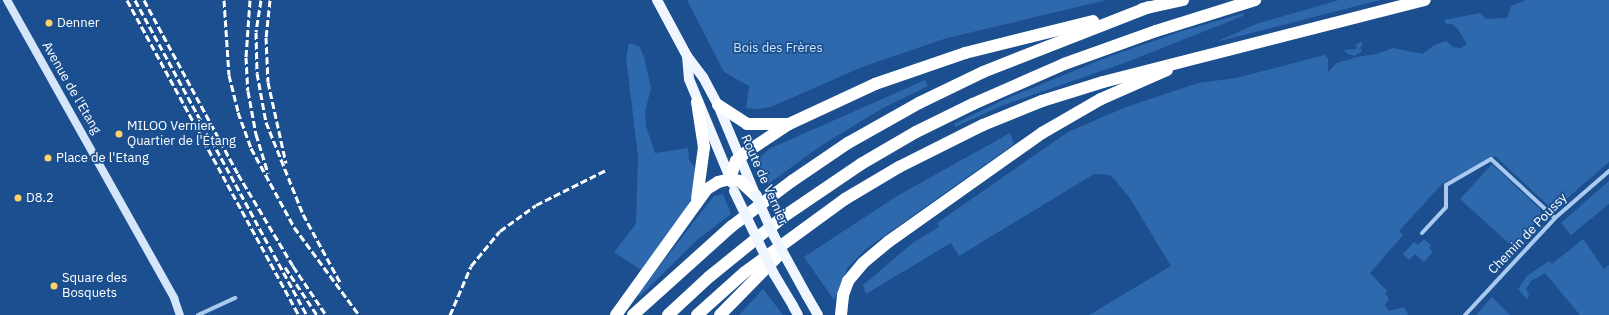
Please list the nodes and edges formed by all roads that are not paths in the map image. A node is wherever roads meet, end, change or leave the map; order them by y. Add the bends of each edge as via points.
1 (7, 0) edge
2 (657, 0) edge
3 (1183, 0) edge
4 (1255, 0) edge
5 (1425, 0) edge
6 (1149, 7) junction
7 (1201, 55) junction
8 (687, 56) junction
9 (698, 102) junction
10 (718, 105) junction
11 (789, 124) junction
12 (739, 157) junction
13 (1609, 171) edge
14 (732, 185) junction
15 (756, 196) junction
16 (697, 200) junction
17 (820, 216) junction
18 (1555, 218) junction
19 (1422, 233) dead end
20 (235, 298) dead end
21 (796, 311) edge
22 (180, 315) edge
23 (198, 315) edge
24 (616, 315) edge
25 (633, 315) edge
26 (668, 315) edge
27 (697, 315) edge
28 (720, 315) edge
29 (818, 315) edge
30 (841, 315) edge
31 (1465, 315) edge

1 - 22 street, Avenue de l'Etang via 174,298
2 - 8 main road, Route de Vernier
3 - 6 highway
4 - 26 highway via 1156,31 1064,64 916,132 841,177 783,217 715,272
5 - 7 highway
6 - 11 highway via 935,62 875,84
6 - 25 highway via 983,72 919,103 848,143 732,226
7 - 17 highway via 1102,82 1013,112 899,167
7 - 30 highway via 1101,99 1042,133 888,242 862,263 848,281 843,295
8 - 9 main road, Route de Vernier via 689,79
8 - 10 main road, Route de Vernier via 704,77
9 - 14 main road, Route de Vernier
9 - 16 highway via 704,146
10 - 11 highway via 747,124
10 - 12 main road, Route de Vernier
11 - 12 highway
12 - 14 highway via 734,166
12 - 15 main road, Route de Vernier
13 - 18 street, Chemin de Poussy
14 - 15 highway via 740,181
14 - 16 highway via 712,185
14 - 21 main road, Route de Vernier, bridge via 774,274
15 - 29 main road, Route de Vernier, bridge via 774,236
16 - 24 highway via 681,227
17 - 27 highway via 745,272
17 - 28 highway
18 - 19 street via 1491,159 1446,184 1446,207
18 - 31 street, Chemin de Poussy
20 - 23 street

